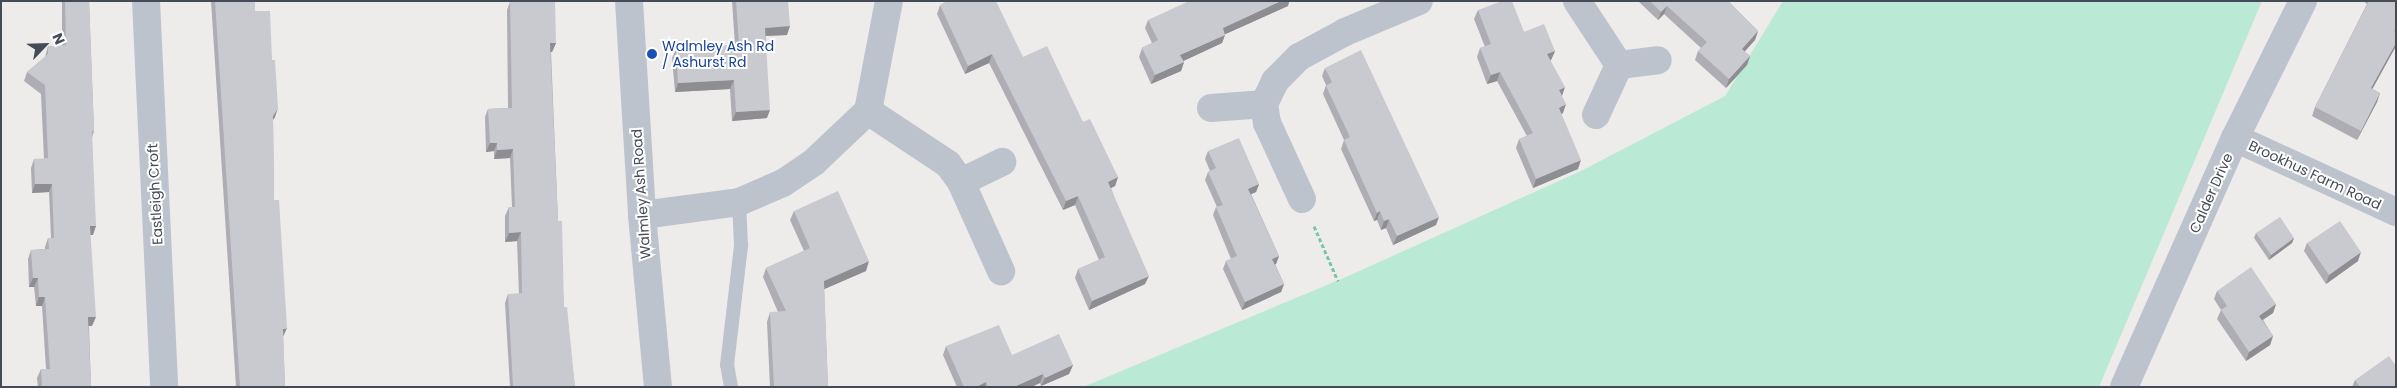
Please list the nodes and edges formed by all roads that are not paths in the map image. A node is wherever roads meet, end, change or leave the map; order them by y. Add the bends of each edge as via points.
1 (146, 1) edge
2 (629, 1) edge
3 (890, 1) edge
4 (1419, 1) edge
5 (1576, 1) edge
6 (2303, 1) edge
7 (1658, 60) dead end
8 (1618, 65) junction
9 (1264, 104) junction
10 (1212, 108) dead end
11 (868, 111) junction
12 (1596, 115) dead end
13 (2235, 138) junction
14 (1002, 162) dead end
15 (961, 182) junction
16 (1302, 198) road end
17 (740, 202) junction
18 (2396, 212) edge
19 (642, 215) junction
20 (1001, 271) dead end
21 (164, 387) edge
22 (658, 387) edge
23 (731, 387) edge
24 (2124, 387) edge

1 - 21 street, Eastleigh Croft
2 - 19 street, Walmley Ash Road
3 - 11 street
4 - 9 street via 1345,32 1299,57 1275,81
5 - 8 street
6 - 13 street, Calder Drive
7 - 8 street
8 - 12 street
9 - 10 street
9 - 16 street via 1267,123
11 - 15 street via 948,164
11 - 17 street via 814,162 783,183
13 - 18 street, Brookhus Farm Road
13 - 24 street, Calder Drive
14 - 15 street
15 - 20 street
17 - 19 street
17 - 23 lane via 741,245 728,365
19 - 22 street, Walmley Ash Road

